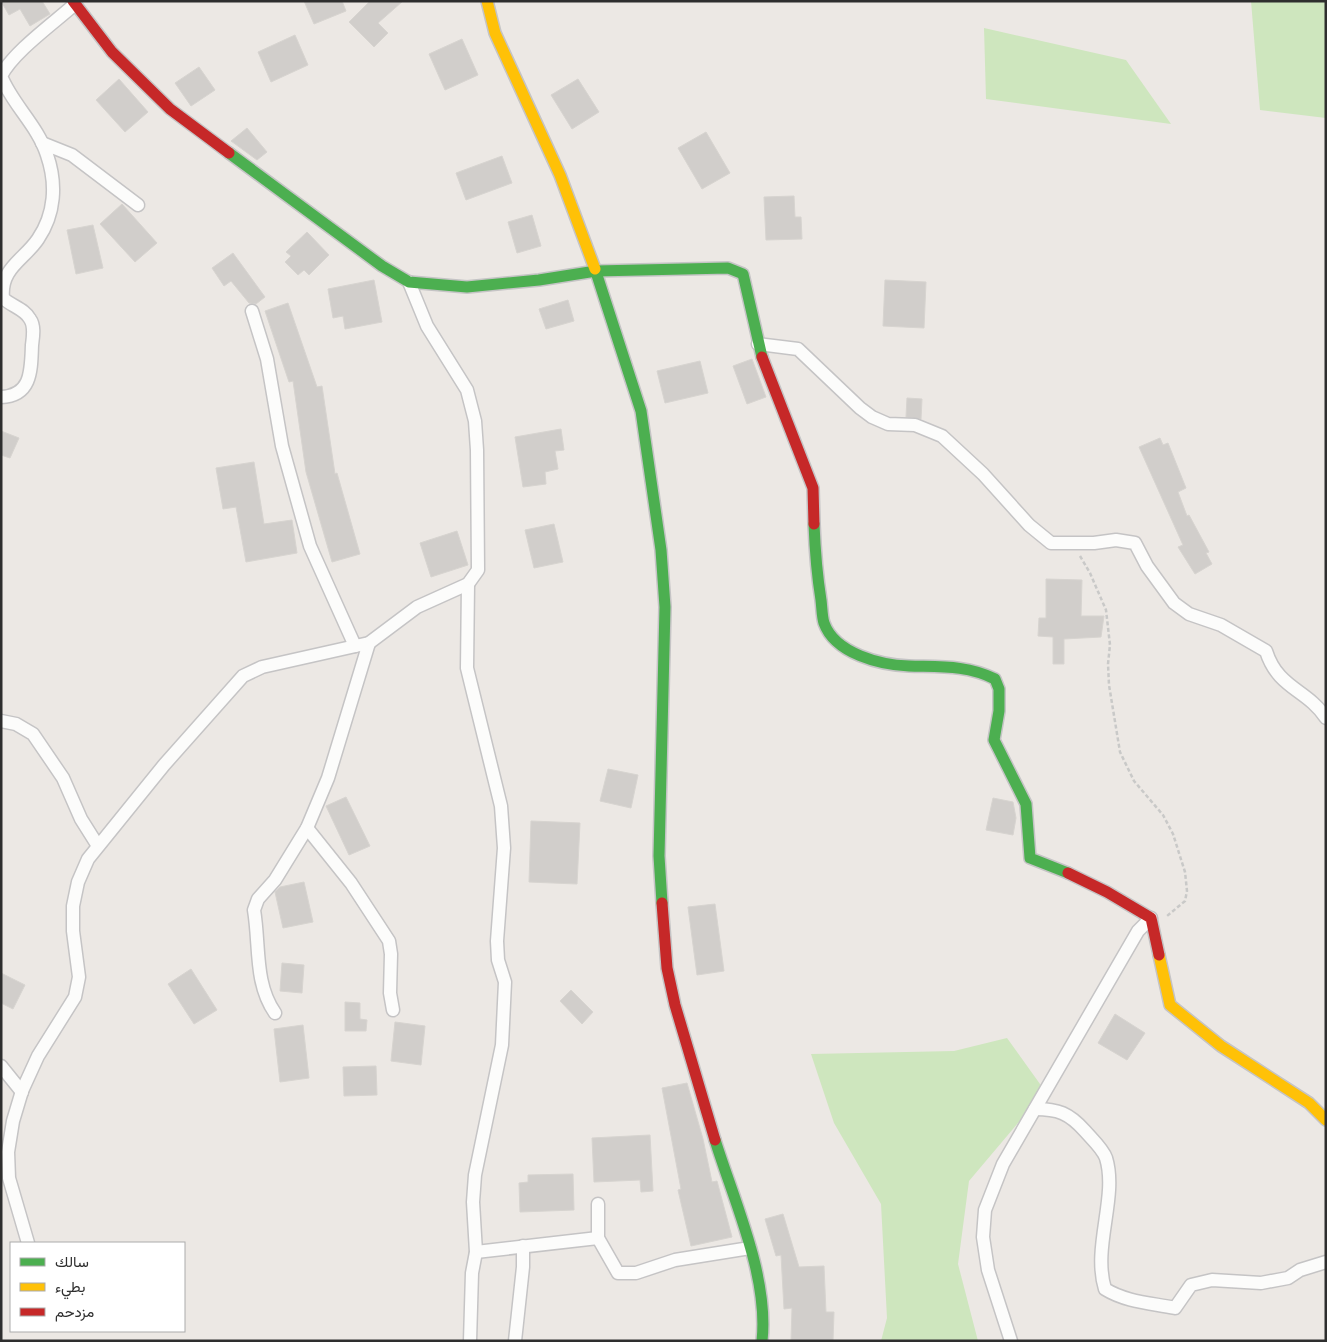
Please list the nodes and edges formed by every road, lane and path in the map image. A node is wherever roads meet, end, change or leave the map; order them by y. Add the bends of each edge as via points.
1 (487, 1) edge
2 (74, 3) edge
3 (42, 143) junction
4 (138, 205) dead end
5 (596, 271) junction
6 (409, 282) junction
7 (252, 311) dead end
8 (758, 344) junction
9 (1, 397) edge
10 (1066, 544) junction
11 (468, 584) junction
12 (369, 643) junction
13 (355, 646) junction
14 (1300, 693) junction
15 (1326, 704) edge
16 (1326, 718) edge
17 (1, 721) edge
18 (307, 828) junction
19 (98, 846) junction
20 (1151, 918) junction
21 (393, 1010) dead end
22 (275, 1013) dead end
23 (1, 1066) edge
24 (22, 1092) junction
25 (1035, 1109) junction
26 (1326, 1120) edge
27 (598, 1204) dead end
28 (598, 1238) junction
29 (28, 1242) edge
30 (523, 1246) junction
31 (750, 1248) junction
32 (476, 1252) junction
33 (1326, 1262) edge
34 (470, 1341) edge
35 (516, 1341) edge
36 (762, 1341) edge
37 (1011, 1341) edge

1 - 5 street via 495,33 560,174
2 - 3 street via 16,57 1,76
2 - 6 street via 112,52 170,109 374,261
3 - 4 street via 72,155
3 - 9 street via 49,161 53,208 38,240 10,267 2,289 3,298 32,320 30,373 18,394
5 - 6 street via 468,287
5 - 8 street via 736,270 743,274
5 - 31 street via 641,411 661,550 665,607 659,856 667,968 714,1137
6 - 11 street via 427,326 467,390 474,421 478,570
7 - 13 street via 267,359 282,446 310,546
8 - 10 street via 798,349 872,417 888,424 915,425 942,436 1042,537 1051,543
8 - 20 street via 814,488 818,588 824,624 829,633 851,650 877,662 955,666 992,676 999,689 994,740 1026,804 1030,858 1091,883
10 - 14 street via 1116,540 1135,543 1174,603 1189,614 1221,625 1266,651 1270,664 1282,680
10 - 20 path via 1082,558 1106,610 1110,645 1109,685 1120,752 1134,781 1163,815 1185,872 1185,901 1169,916
11 - 12 street via 417,607
11 - 32 street via 467,668 501,806 504,848 496,941 505,982 502,1045 475,1175
12 - 13 street
12 - 18 street via 328,778
13 - 19 street via 262,666 243,676
14 - 15 street
14 - 16 street
17 - 19 street via 16,724 33,734 63,778 81,819
18 - 21 street via 351,883 389,941
18 - 22 street via 275,880 258,899 254,910 261,986 265,1000
19 - 24 street via 88,858 73,906 79,977 74,997 38,1056
20 - 25 street via 1138,931
20 - 26 street via 1170,1005 1221,1046 1309,1103
23 - 24 street
24 - 29 street via 8,1152 10,1178
25 - 33 street via 1057,1109 1078,1124 1106,1158 1108,1184 1102,1278 1105,1288 1112,1293 1126,1299 1175,1308 1191,1285 1212,1280 1261,1283 1288,1278 1300,1270
25 - 37 street via 1003,1164 985,1210 983,1238 988,1270
27 - 28 street
28 - 30 street
28 - 31 street via 618,1273 636,1274 675,1260
30 - 32 street
30 - 35 street via 524,1267
31 - 36 street via 760,1280 764,1322
32 - 34 street via 472,1273

